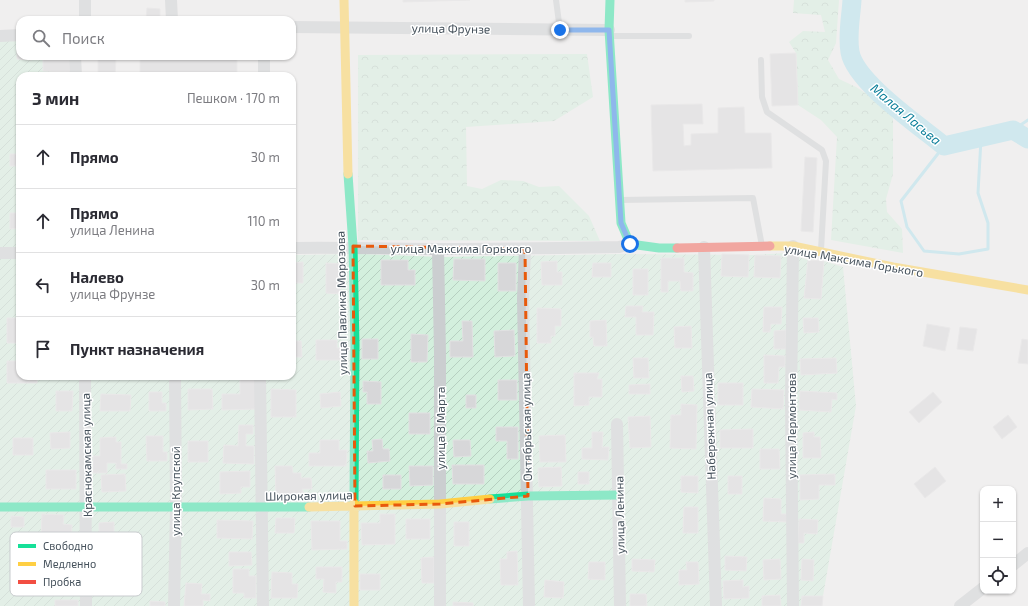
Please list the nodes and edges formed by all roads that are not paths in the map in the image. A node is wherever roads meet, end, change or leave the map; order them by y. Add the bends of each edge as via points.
1 (85, 0) edge
2 (172, 0) edge
3 (344, 0) edge
4 (556, 0) edge
5 (610, 0) edge
6 (85, 16) edge
7 (172, 16) edge
8 (296, 27) edge
9 (343, 27) junction
10 (560, 30) junction
11 (609, 33) junction
12 (16, 35) edge
13 (0, 36) edge
14 (689, 36) dead end
15 (75, 60) edge
16 (264, 60) edge
17 (760, 60) dead end
18 (76, 72) edge
19 (264, 72) edge
20 (619, 200) junction
21 (630, 244) junction
22 (353, 246) junction
23 (793, 246) junction
24 (704, 247) junction
25 (762, 247) junction
26 (296, 248) edge
27 (438, 249) junction
28 (525, 249) junction
29 (821, 252) junction
30 (0, 253) edge
31 (16, 253) edge
32 (1028, 290) edge
33 (85, 380) edge
34 (174, 380) edge
35 (260, 380) edge
36 (617, 424) dead end
37 (619, 494) junction
38 (528, 496) junction
39 (440, 504) junction
40 (176, 506) junction
41 (355, 506) junction
42 (0, 507) edge
43 (87, 508) junction
44 (261, 508) junction
45 (87, 532) edge
46 (1028, 553) edge
47 (1016, 563) edge
48 (980, 590) edge
49 (86, 596) edge
50 (86, 606) edge
51 (174, 606) edge
52 (263, 606) edge
53 (354, 606) edge
54 (440, 606) edge
55 (529, 606) edge
56 (620, 606) edge
57 (716, 606) edge
58 (793, 606) edge
59 (960, 606) edge

1 - 6 street
2 - 7 street
3 - 9 street, улица Павлика Морозова
4 - 10 lane
5 - 11 street
8 - 9 street, улица Фрунзе
9 - 10 street, улица Фрунзе
9 - 22 street, улица Павлика Морозова
10 - 11 street, улица Фрунзе
11 - 14 lane
11 - 20 street
12 - 13 street
15 - 18 street
16 - 19 street
17 - 29 lane via 762,97 767,112 822,150 826,162
20 - 21 street via 621,223
20 - 25 lane via 753,198
21 - 24 street, улица Максима Горького via 659,248
21 - 28 street, улица Максима Горького via 619,247
22 - 26 street, улица Максима Горького
22 - 27 street, улица Максима Горького
22 - 41 street, улица Павлика Морозова
23 - 25 street, улица Максима Горького
23 - 29 street, улица Максима Горького
23 - 58 street, улица Лермонтова
24 - 25 street, улица Максима Горького
24 - 57 street, Набережная улица
27 - 28 street, улица Максима Горького
27 - 39 street, улица 8 Марта
28 - 38 street, Октябрьская улица via 523,299
29 - 32 street, улица Максима Горького
30 - 31 street
33 - 43 street, Краснокамская улица
34 - 40 street, улица Крупской
35 - 44 street
36 - 37 street, улица Ленина
37 - 38 street, Широкая улица
37 - 56 street, улица Ленина
38 - 39 street, Широкая улица
38 - 55 street, Октябрьская улица
39 - 41 street, Широкая улица
39 - 54 street, улица 8 Марта
40 - 43 street, Широкая улица
40 - 44 street, Широкая улица
40 - 51 street, улица Крупской
41 - 44 street, Широкая улица
41 - 53 street, улица Павлика Морозова
42 - 43 street, Широкая улица
43 - 45 street, Краснокамская улица
44 - 52 street
46 - 47 street
48 - 59 street
49 - 50 street, Краснокамская улица

